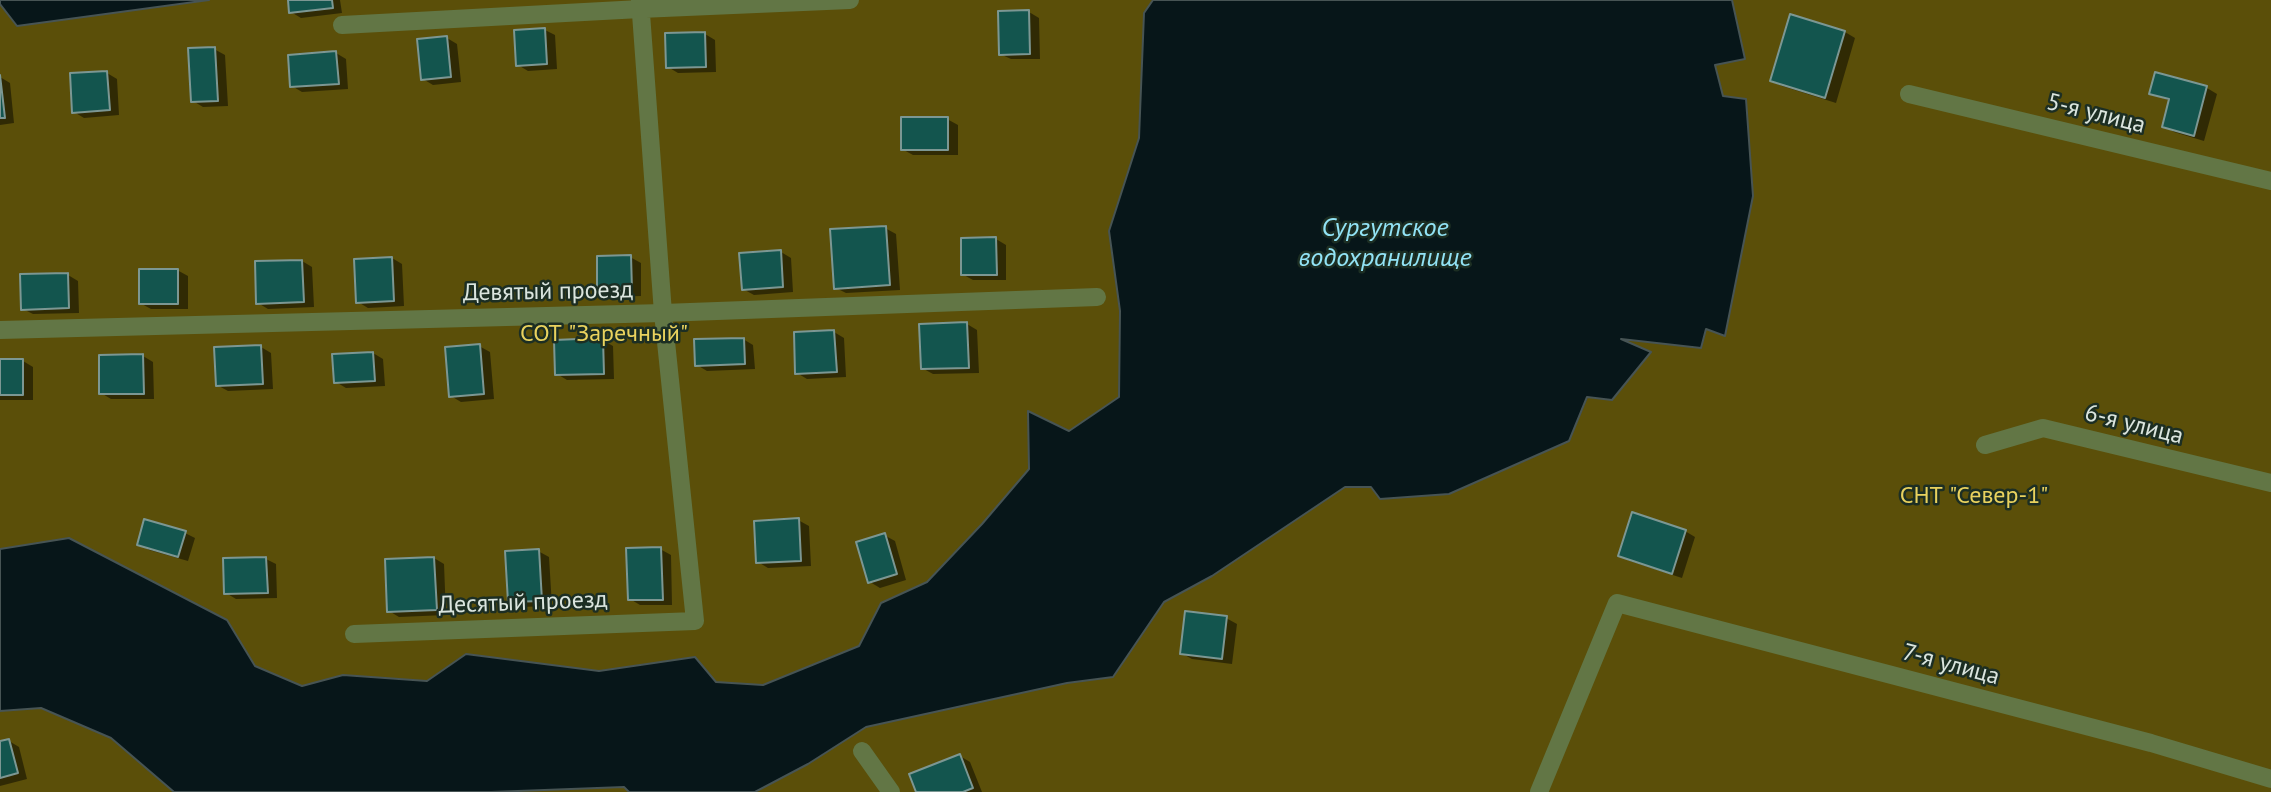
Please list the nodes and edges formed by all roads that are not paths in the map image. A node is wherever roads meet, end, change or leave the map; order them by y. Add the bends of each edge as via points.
1 (850, 0) edge
2 (640, 4) edge
3 (342, 25) dead end
4 (1909, 94) dead end
5 (2271, 181) edge
6 (1097, 297) dead end
7 (663, 313) junction
8 (0, 330) edge
9 (1985, 445) dead end
10 (2271, 483) edge
11 (354, 634) dead end
12 (862, 751) dead end
13 (2271, 779) edge
14 (891, 792) edge
15 (1539, 792) edge

1 - 2 street
2 - 3 street
2 - 7 street
4 - 5 street, 5-я улица
6 - 7 street, Девятый проезд
7 - 8 street, Девятый проезд
7 - 11 street, Десятый проезд via 695,621
9 - 10 street, 6-я улица via 2043,428
12 - 14 street
13 - 15 street, 7-я улица via 2151,743 1617,603

